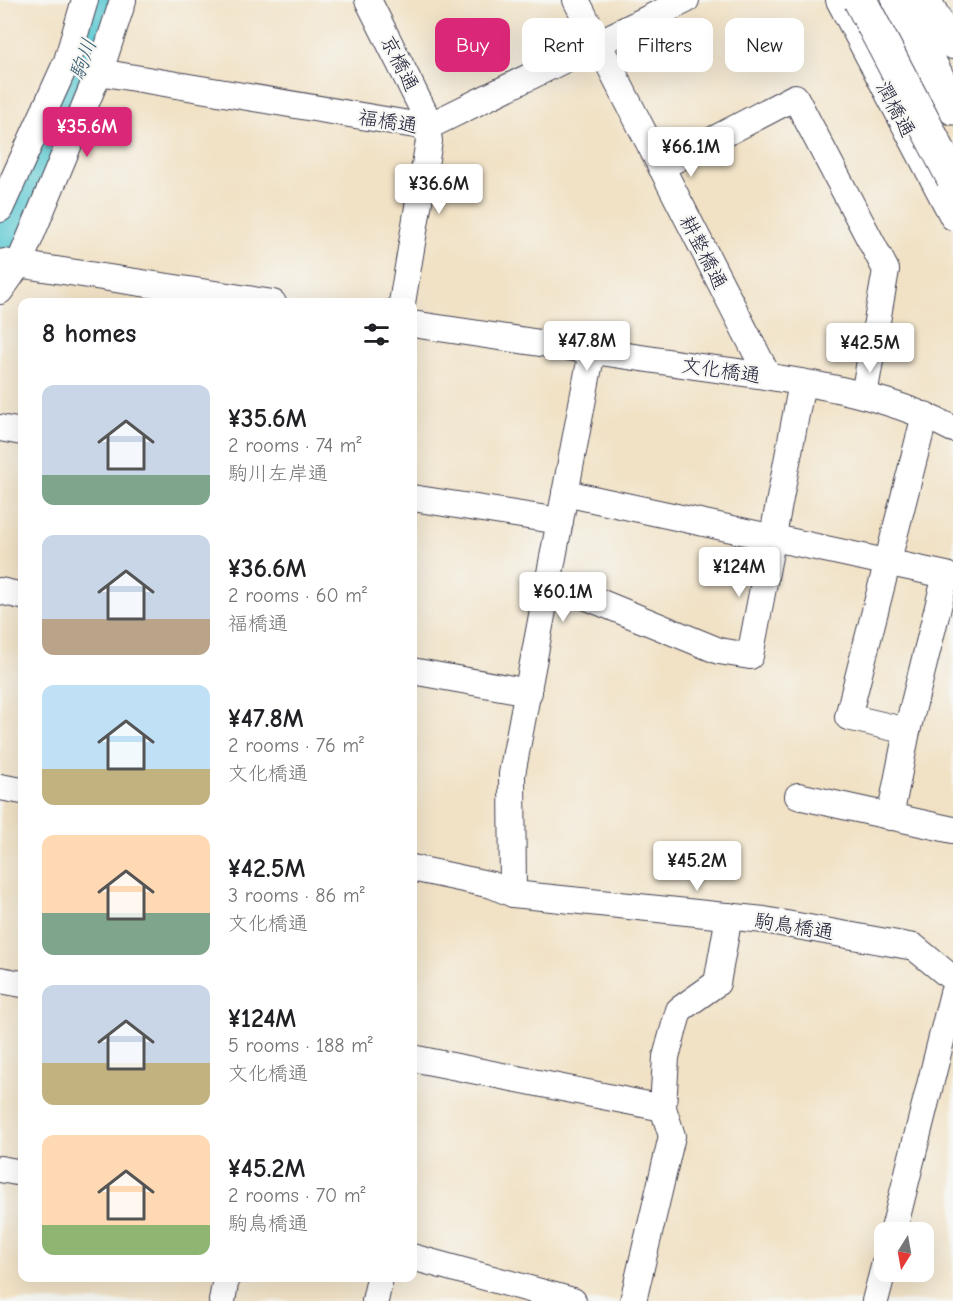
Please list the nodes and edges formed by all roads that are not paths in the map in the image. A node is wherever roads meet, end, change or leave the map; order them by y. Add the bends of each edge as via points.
1 (85, 0) edge
2 (123, 0) edge
3 (368, 0) edge
4 (576, 0) edge
5 (686, 0) edge
6 (839, 0) edge
7 (860, 0) edge
8 (898, 0) edge
9 (928, 0) edge
10 (585, 18) edge
11 (605, 42) edge
12 (953, 46) edge
13 (605, 57) edge
14 (99, 72) junction
15 (542, 72) edge
16 (953, 108) edge
17 (427, 127) junction
18 (661, 167) junction
19 (953, 177) edge
20 (0, 209) edge
21 (953, 218) edge
22 (10, 262) edge
23 (0, 291) edge
24 (241, 298) edge
25 (403, 298) edge
26 (417, 325) edge
27 (592, 351) junction
28 (768, 376) junction
29 (802, 383) junction
30 (864, 395) junction
31 (925, 414) junction
32 (0, 428) edge
33 (953, 429) edge
34 (18, 431) edge
35 (565, 493) junction
36 (417, 499) edge
37 (560, 521) junction
38 (772, 538) junction
39 (886, 561) junction
40 (548, 581) junction
41 (0, 591) edge
42 (18, 595) edge
43 (417, 672) edge
44 (528, 692) junction
45 (907, 731) junction
46 (0, 787) edge
47 (18, 790) edge
48 (798, 796) dead end
49 (890, 817) junction
50 (953, 830) edge
51 (417, 869) edge
52 (513, 894) junction
53 (729, 916) junction
54 (953, 979) edge
55 (0, 980) edge
56 (18, 983) edge
57 (953, 993) edge
58 (417, 1059) edge
59 (663, 1108) junction
60 (0, 1169) edge
61 (18, 1172) edge
62 (896, 1222) edge
63 (417, 1258) edge
64 (225, 1282) edge
65 (379, 1282) edge
66 (880, 1282) edge
67 (222, 1301) edge
68 (375, 1301) edge
69 (573, 1301) edge
70 (633, 1301) edge
71 (875, 1301) edge

1 - 20 street via 67,61
2 - 14 street
3 - 17 street, 京橋通 via 424,112
4 - 10 street, 耕整橋通
5 - 11 street, 福橋通
6 - 21 street, 潤橋通
7 - 19 highway, bridge
8 - 16 highway
9 - 12 street
13 - 18 street, 耕整橋通
14 - 17 street, 福橋通
14 - 22 street
15 - 17 street, 福橋通
17 - 25 street, 京橋通 via 429,141
18 - 28 street, 耕整橋通
18 - 30 street via 795,97 886,270
22 - 23 street
22 - 24 street
26 - 27 street, 文化橋通
27 - 28 street, 文化橋通
27 - 35 street
28 - 29 street, 文化橋通
29 - 30 street, 文化橋通
29 - 38 street
30 - 31 street, 文化橋通
31 - 33 street, 文化橋通
31 - 39 street
32 - 34 street
35 - 37 street
35 - 38 street
36 - 37 street
37 - 40 street
38 - 39 street
38 - 40 street via 750,656 719,651
39 - 45 street via 848,717
39 - 45 street via 946,575
40 - 44 street
41 - 42 street
43 - 44 street
44 - 52 street via 512,774
45 - 49 street
46 - 47 street
48 - 49 street
49 - 50 street
51 - 52 street, 駒鳥橋通 via 492,885
52 - 53 street, 駒鳥橋通
53 - 54 street, 駒鳥橋通 via 914,946
53 - 59 street via 717,984 679,1010 666,1057
55 - 56 street
57 - 62 street
58 - 59 street
59 - 70 street via 672,1136
60 - 61 street
63 - 69 street
64 - 67 street
65 - 68 street
66 - 71 street

